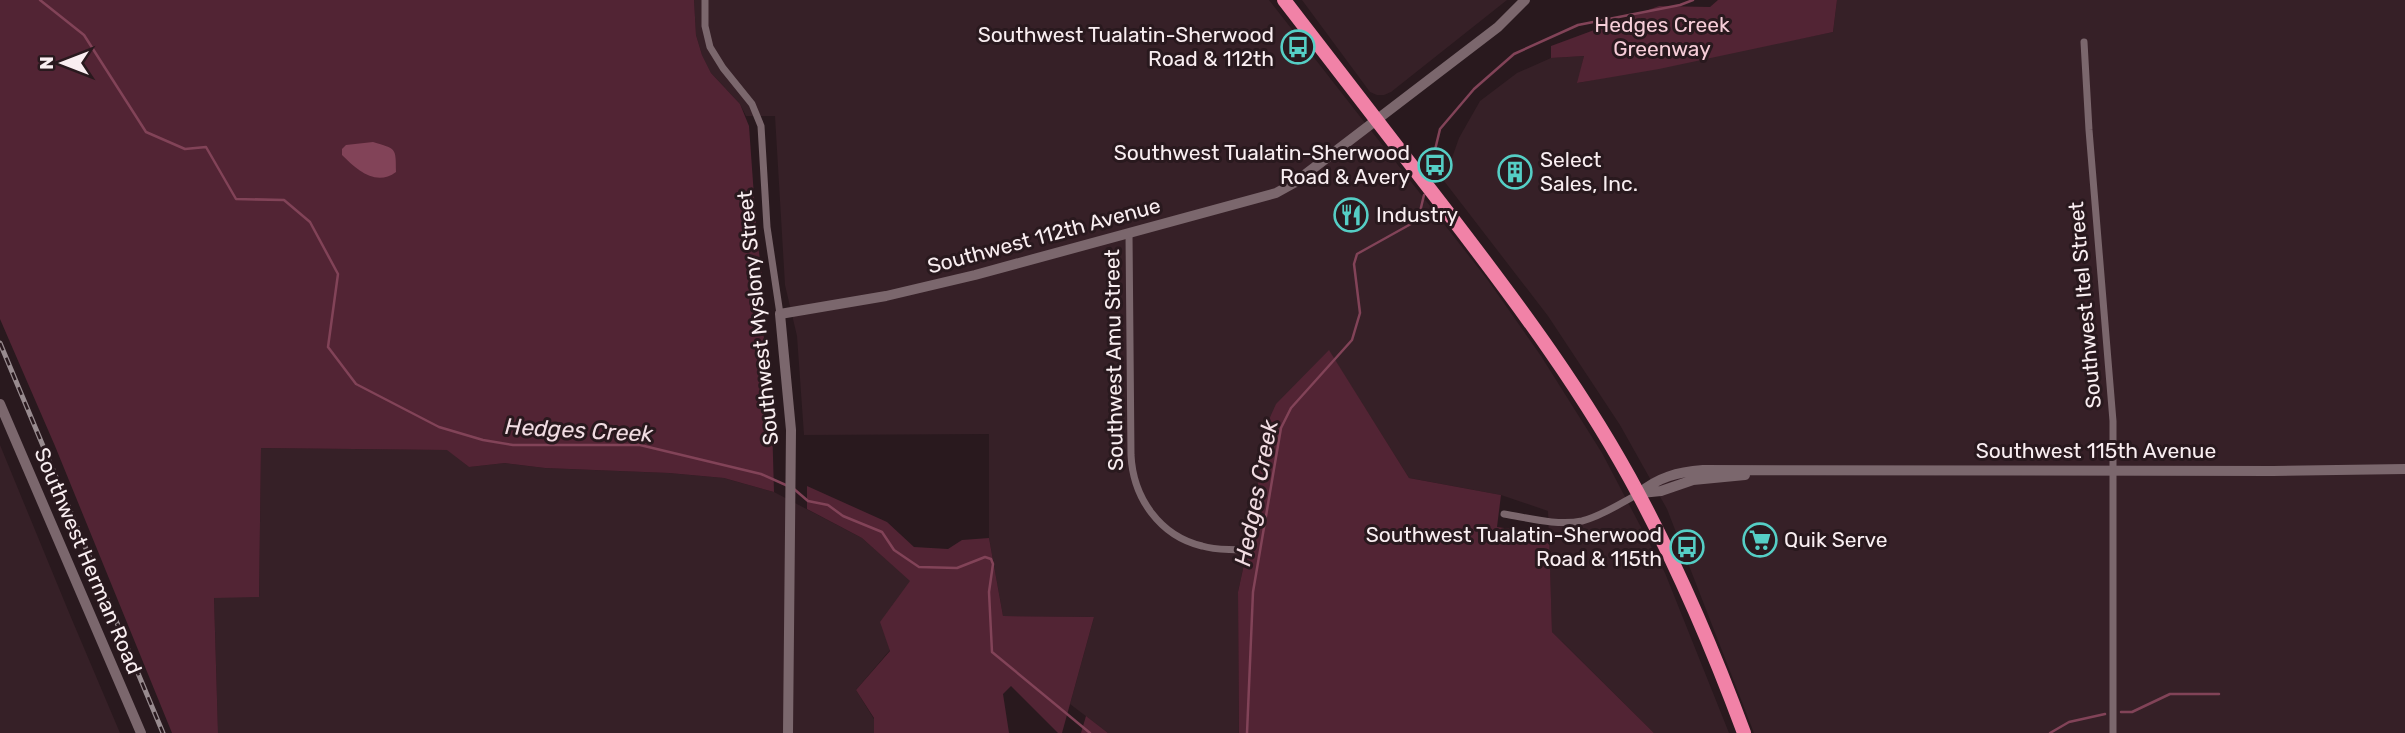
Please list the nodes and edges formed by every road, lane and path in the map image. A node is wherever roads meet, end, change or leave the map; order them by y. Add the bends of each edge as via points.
1 (705, 0) edge
2 (1284, 0) edge
3 (1525, 0) edge
4 (2084, 43) dead end
5 (1376, 119) junction
6 (1129, 234) junction
7 (780, 314) junction
8 (0, 404) edge
9 (2405, 468) edge
10 (2113, 469) junction
11 (1638, 494) junction
12 (1504, 514) dead end
13 (1240, 550) dead end
14 (141, 733) edge
15 (788, 733) edge
16 (1744, 733) edge
17 (2113, 733) edge

1 - 7 street, Southwest Myslony Street via 710,47 752,104 761,126 767,227
2 - 5 highway
3 - 5 street, Southwest 112th Avenue via 1498,27
4 - 10 street, Southwest Itel Street
5 - 6 street, Southwest 112th Avenue via 1276,193
5 - 11 highway via 1548,347
6 - 7 street, Southwest 112th Avenue via 886,296
6 - 13 street, Southwest Amu Street via 1132,467 1139,493 1157,521 1184,540
7 - 15 street, Southwest Myslony Street via 791,430
8 - 14 street, Southwest Herman Road
9 - 10 street, Southwest 115th Avenue
10 - 11 street, Southwest 115th Avenue via 1692,471 1655,480
10 - 17 street, Southwest Itel Street
11 - 12 street, Southwest 115th Avenue via 1576,522
11 - 16 highway via 1711,646

